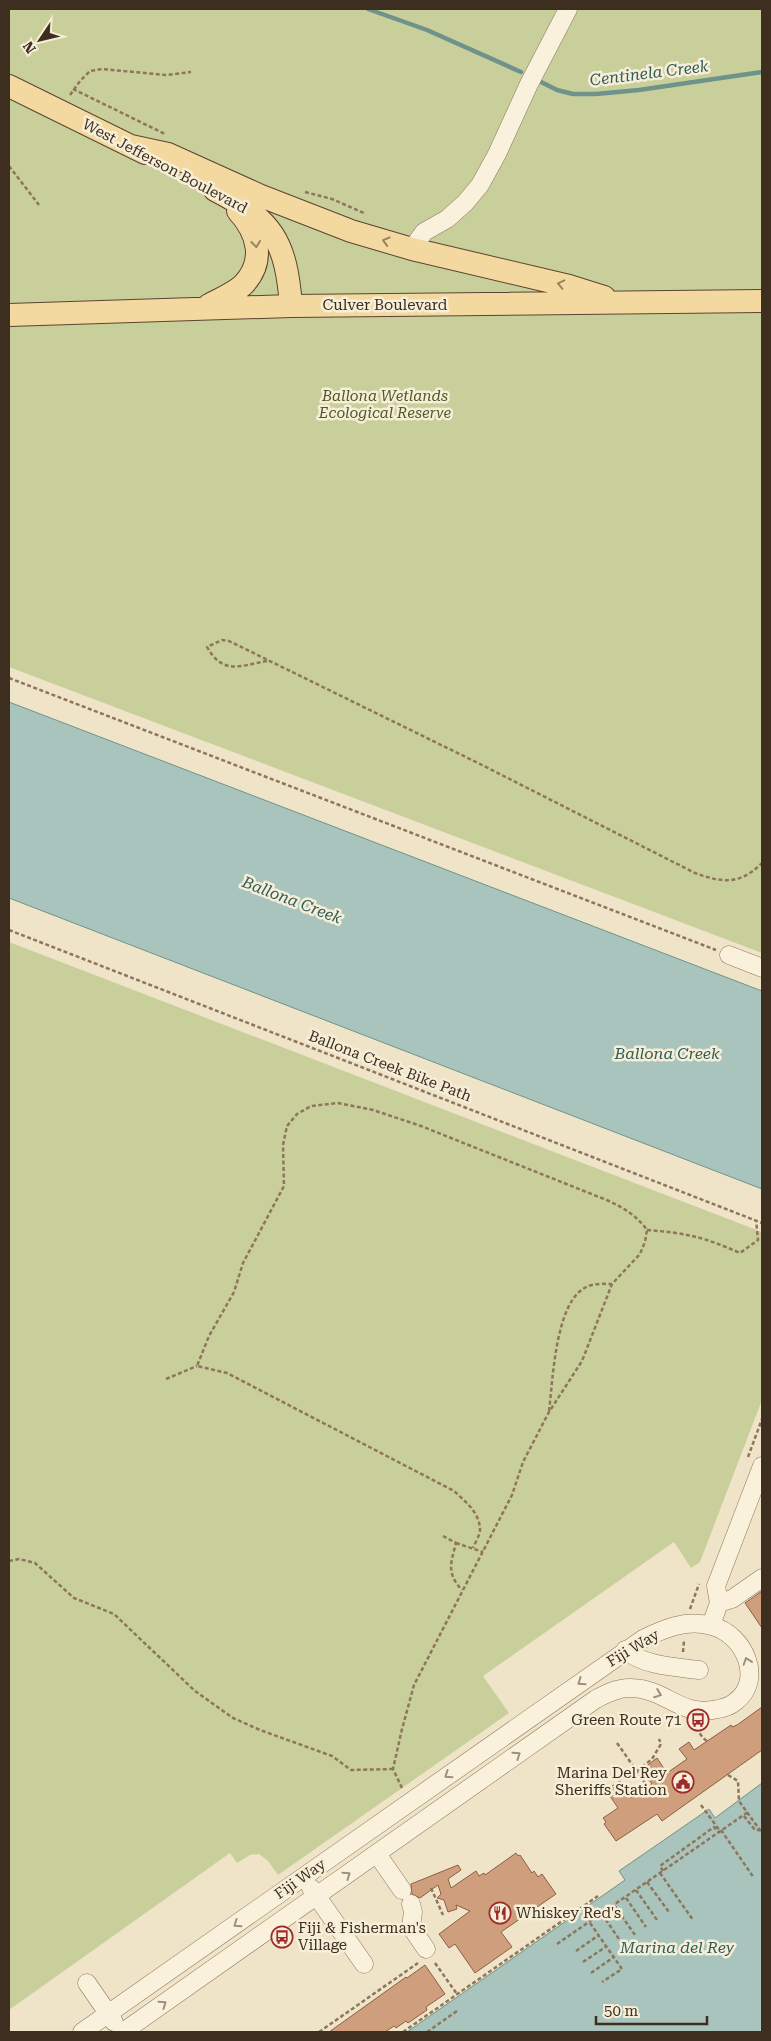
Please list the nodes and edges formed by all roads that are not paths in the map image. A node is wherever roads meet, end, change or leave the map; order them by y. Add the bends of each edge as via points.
1 (568, 9) edge
2 (9, 86) edge
3 (131, 146) junction
4 (218, 191) junction
5 (412, 248) junction
6 (762, 301) edge
7 (624, 304) junction
8 (291, 306) junction
9 (203, 308) junction
10 (9, 315) edge
11 (729, 955) road end
12 (762, 968) edge
13 (762, 1466) edge
14 (762, 1578) edge
15 (719, 1603) junction
16 (711, 1625) junction
17 (625, 1650) junction
18 (699, 1670) dead end
19 (410, 1801) junction
20 (423, 1821) junction
21 (377, 1854) junction
22 (304, 1877) junction
23 (317, 1896) junction
24 (428, 1952) road end
25 (364, 1964) dead end
26 (87, 1983) dead end
27 (108, 2014) junction
28 (82, 2032) edge
29 (122, 2032) edge

1 - 5 street via 480,185 448,219 424,232
2 - 3 main road, West Jefferson Boulevard
3 - 4 main road, West Jefferson Boulevard
5 -> 3 main road via 352,231 297,210 168,154
4 - 8 main road, West Jefferson Boulevard via 260,218 273,233 286,265
4 -> 9 main road via 249,223 256,239 257,253 244,284
7 -> 5 main road via 569,286
6 - 7 main road, Culver Boulevard
7 - 8 main road, Culver Boulevard
8 - 9 main road, Culver Boulevard
9 - 10 main road, Culver Boulevard
11 - 12 street
13 - 15 street via 716,1586
14 - 15 street via 732,1599
15 - 16 street
16 - 17 street, Fiji Way via 683,1623
20 -> 16 street, Fiji Way via 612,1691 643,1688 698,1712 734,1704 747,1688 750,1667 732,1636
17 - 18 street via 643,1660
17 -> 19 street, Fiji Way
19 - 20 street
19 - 22 street, Fiji Way
20 - 21 street, Fiji Way
23 -> 21 street, Fiji Way
21 - 24 street via 406,1897 413,1912 410,1927
22 - 23 street
22 -> 27 street, Fiji Way
23 - 25 street
29 -> 23 street, Fiji Way
26 - 27 street
27 - 28 street, Fiji Way
27 - 29 street

